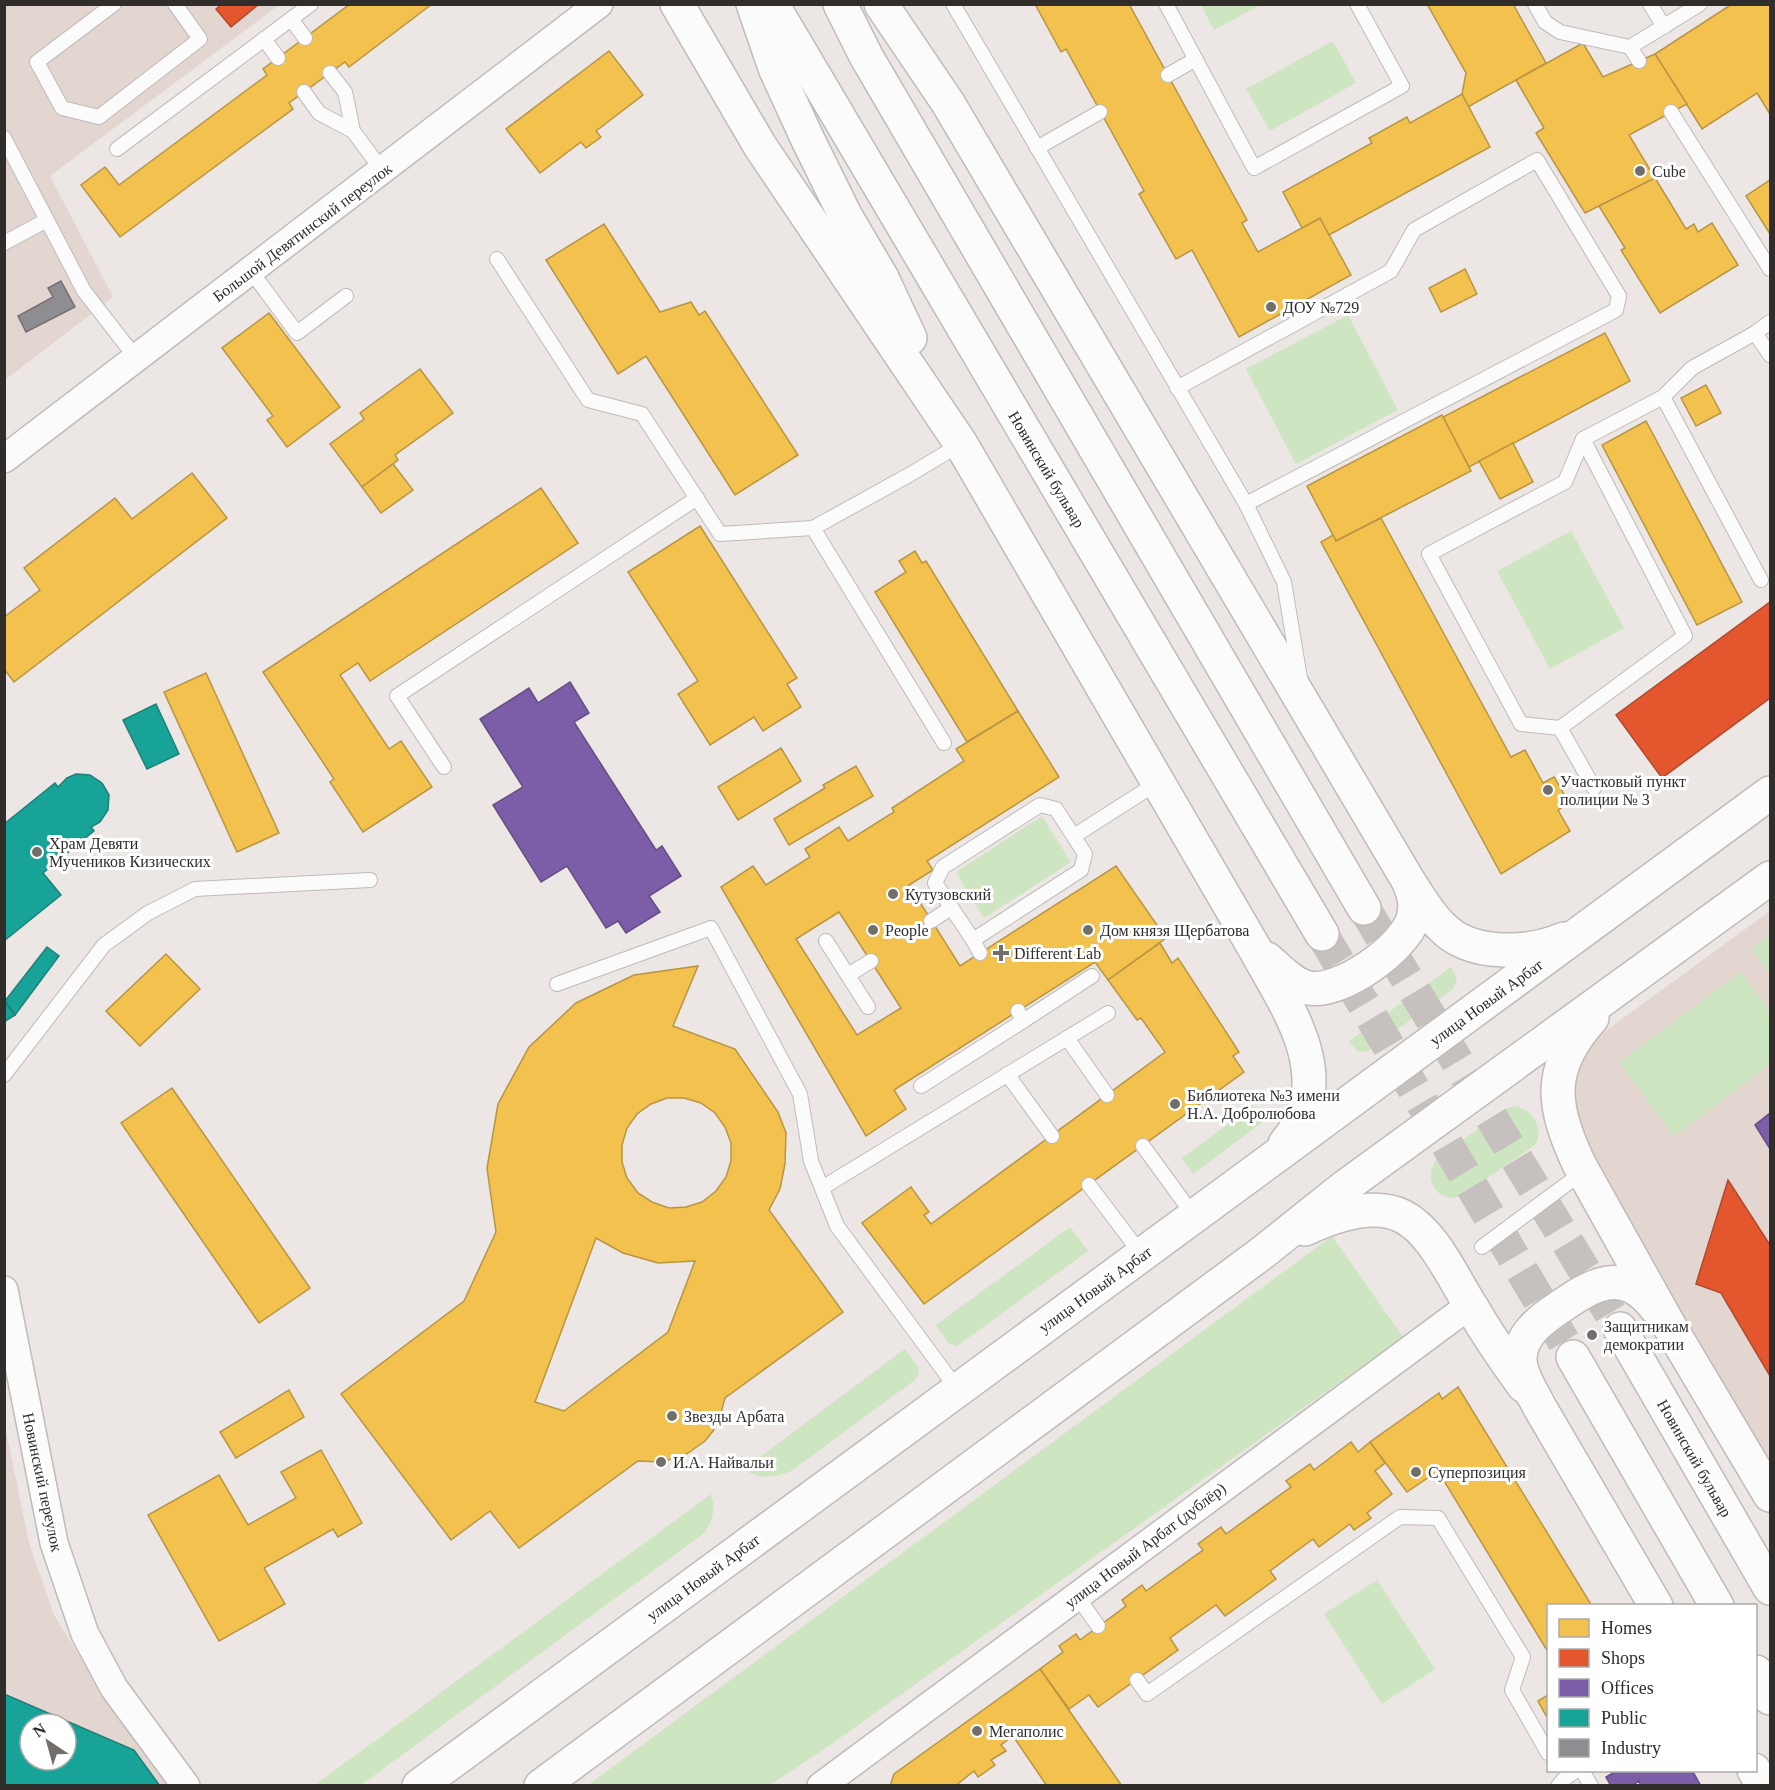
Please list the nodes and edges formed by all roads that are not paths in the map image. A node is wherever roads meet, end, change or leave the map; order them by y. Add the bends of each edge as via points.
1 (114, 4) edge
2 (175, 4) edge
3 (311, 4) edge
4 (598, 4) edge
5 (677, 4) edge
6 (753, 4) edge
7 (772, 4) edge
8 (840, 4) edge
9 (880, 4) edge
10 (953, 4) edge
11 (1166, 4) edge
12 (1357, 4) edge
13 (1535, 4) edge
14 (1650, 4) edge
15 (1700, 4) edge
16 (291, 20) junction
17 (1664, 27) junction
18 (305, 38) dead end
19 (264, 39) junction
20 (1630, 48) junction
21 (278, 58) dead end
22 (1196, 59) junction
23 (1639, 62) dead end
24 (330, 73) dead end
25 (1168, 75) dead end
26 (304, 92) dead end
27 (1100, 112) dead end
28 (1671, 112) dead end
29 (352, 131) junction
30 (4, 138) edge
31 (117, 148) dead end
32 (1037, 148) junction
33 (382, 170) junction
34 (47, 220) junction
35 (4, 243) edge
36 (497, 259) dead end
37 (1770, 269) edge
38 (250, 270) junction
39 (346, 296) dead end
40 (1770, 322) edge
41 (1755, 333) junction
42 (1770, 354) edge
43 (136, 358) junction
44 (1177, 388) junction
45 (1663, 397) junction
46 (954, 433) junction
47 (1583, 439) junction
48 (4, 459) edge
49 (697, 498) junction
50 (1246, 504) junction
51 (813, 528) junction
52 (1761, 580) dead end
53 (1304, 702) junction
54 (1560, 728) junction
55 (944, 743) dead end
56 (444, 767) dead end
57 (1157, 783) junction
58 (1594, 788) dead end
59 (1770, 794) edge
60 (1074, 836) junction
61 (1770, 878) edge
62 (370, 880) dead end
63 (1409, 882) junction
64 (951, 908) junction
65 (1364, 908) tunnel mouth
66 (931, 921) dead end
67 (1582, 931) junction
68 (1322, 934) tunnel mouth
69 (973, 940) junction
70 (825, 941) dead end
71 (1255, 949) junction
72 (980, 953) dead end
73 (871, 961) dead end
74 (848, 975) junction
75 (1092, 976) dead end
76 (557, 984) dead end
77 (1619, 988) junction
78 (868, 1007) dead end
79 (1108, 1013) dead end
80 (1067, 1038) junction
81 (1007, 1074) junction
82 (4, 1075) edge
83 (921, 1086) dead end
84 (1107, 1095) dead end
85 (1052, 1136) dead end
86 (1143, 1146) dead end
87 (1262, 1167) junction
88 (1583, 1172) junction
89 (1089, 1185) dead end
90 (822, 1188) junction
91 (1194, 1216) junction
92 (1482, 1247) dead end
93 (1262, 1253) junction
94 (1142, 1255) junction
95 (4, 1290) edge
96 (1470, 1305) junction
97 (1670, 1327) junction
98 (1620, 1329) tunnel mouth
99 (1573, 1357) tunnel mouth
100 (958, 1390) junction
101 (1539, 1406) junction
102 (1770, 1495) edge
103 (1770, 1588) edge
104 (1077, 1596) junction
105 (1655, 1604) edge
106 (1716, 1604) edge
107 (1098, 1626) dead end
108 (1757, 1675) edge
109 (1137, 1680) dead end
110 (1770, 1698) edge
111 (1547, 1751) edge
112 (1575, 1772) edge
113 (1581, 1772) edge
114 (1755, 1772) edge
115 (1560, 1778) edge
116 (831, 1783) edge
117 (186, 1785) edge
118 (419, 1785) edge
119 (541, 1785) edge
120 (1591, 1785) edge
121 (1763, 1785) edge

1 - 2 lane via 37,62 62,108 99,117 200,39
3 - 16 lane
4 - 33 street, Большой Девятинский переулок
5 - 46 main road via 760,146
6 - 46 main road via 775,68 808,140 882,278
7 - 68 main road, Новинский бульвар
8 - 65 main road via 866,56
9 - 53 main road via 948,103
10 - 32 lane
11 - 22 lane
12 - 22 lane via 1402,86 1254,168
13 - 20 lane via 1545,22 1560,32
14 - 17 lane
15 - 17 lane
16 - 18 lane
16 - 19 lane
17 - 20 lane
19 - 21 lane
19 - 31 lane
20 - 23 lane
22 - 25 lane
24 - 29 lane via 345,92
26 - 29 lane via 319,113
27 - 32 lane
28 - 37 lane
29 - 33 lane
30 - 34 lane
32 - 44 lane
33 - 38 street, Большой Девятинский переулок
34 - 35 lane
34 - 43 lane via 84,291
36 - 49 lane via 588,400 642,414
38 - 39 lane via 297,333
38 - 43 street, Большой Девятинский переулок
40 - 41 lane
41 - 42 lane
41 - 45 lane via 1692,368
43 - 48 street, Большой Девятинский переулок
44 - 50 lane
44 - 50 lane via 1391,272 1414,230 1537,160 1619,296 1616,310
45 - 47 lane
45 - 52 lane
46 - 51 lane via 909,476
46 - 57 main road
47 - 54 lane via 1685,636
47 - 54 lane via 1564,482 1429,554 1521,724
49 - 51 lane via 720,534
49 - 56 lane via 397,696
50 - 53 lane via 1284,582
51 - 55 lane
53 - 63 main road
54 - 58 lane
57 - 60 lane
57 - 71 main road
59 - 67 main road, улица Новый Арбат
60 - 64 lane via 1056,809 1040,805 944,867 935,883
60 - 69 lane via 1085,854 1081,870
61 - 77 main road
62 - 82 lane via 195,889 148,913 104,945
63 - 67 main road via 1442,927 1463,942 1516,949 1559,941
63 - 71 main road via 1414,916 1398,945 1356,975 1331,986 1321,989 1299,985
64 - 66 lane
64 - 69 lane
67 - 87 main road, улица Новый Арбат
69 - 72 lane
70 - 74 lane
71 - 87 main road via 1298,1027 1307,1051 1309,1077 1306,1106 1294,1133
73 - 74 lane
74 - 78 lane
75 - 83 lane via 1020,1016
76 - 90 lane via 711,928 800,1094 811,1161
77 - 88 main road via 1569,1048 1557,1088 1567,1140
77 - 93 main road via 1346,1186
79 - 80 lane
80 - 81 lane
80 - 84 lane
81 - 85 lane
81 - 90 lane
86 - 91 lane
87 - 91 main road, улица Новый Арбат
88 - 92 lane
88 - 97 main road
89 - 94 lane
90 - 100 lane via 837,1226
91 - 94 main road, улица Новый Арбат
93 - 96 main road via 1308,1227 1344,1214 1388,1211 1402,1216 1426,1236
93 - 119 main road
94 - 100 main road, улица Новый Арбат
95 - 117 street, Новинский переулок via 54,1544 85,1634 114,1688
96 - 101 main road
96 - 104 street, улица Новый Арбат (дублёр)
97 - 101 main road via 1638,1289 1601,1283 1583,1290 1535,1326 1521,1350 1525,1378
97 - 102 main road
98 - 103 main road, Новинский бульвар
99 - 106 main road
100 - 118 main road, улица Новый Арбат
101 - 105 main road
104 - 107 lane
104 - 116 street, улица Новый Арбат (дублёр)
108 - 110 main road
109 - 111 lane via 1147,1694 1400,1517 1438,1518 1523,1657 1512,1690
112 - 115 lane
113 - 120 lane
114 - 121 main road

